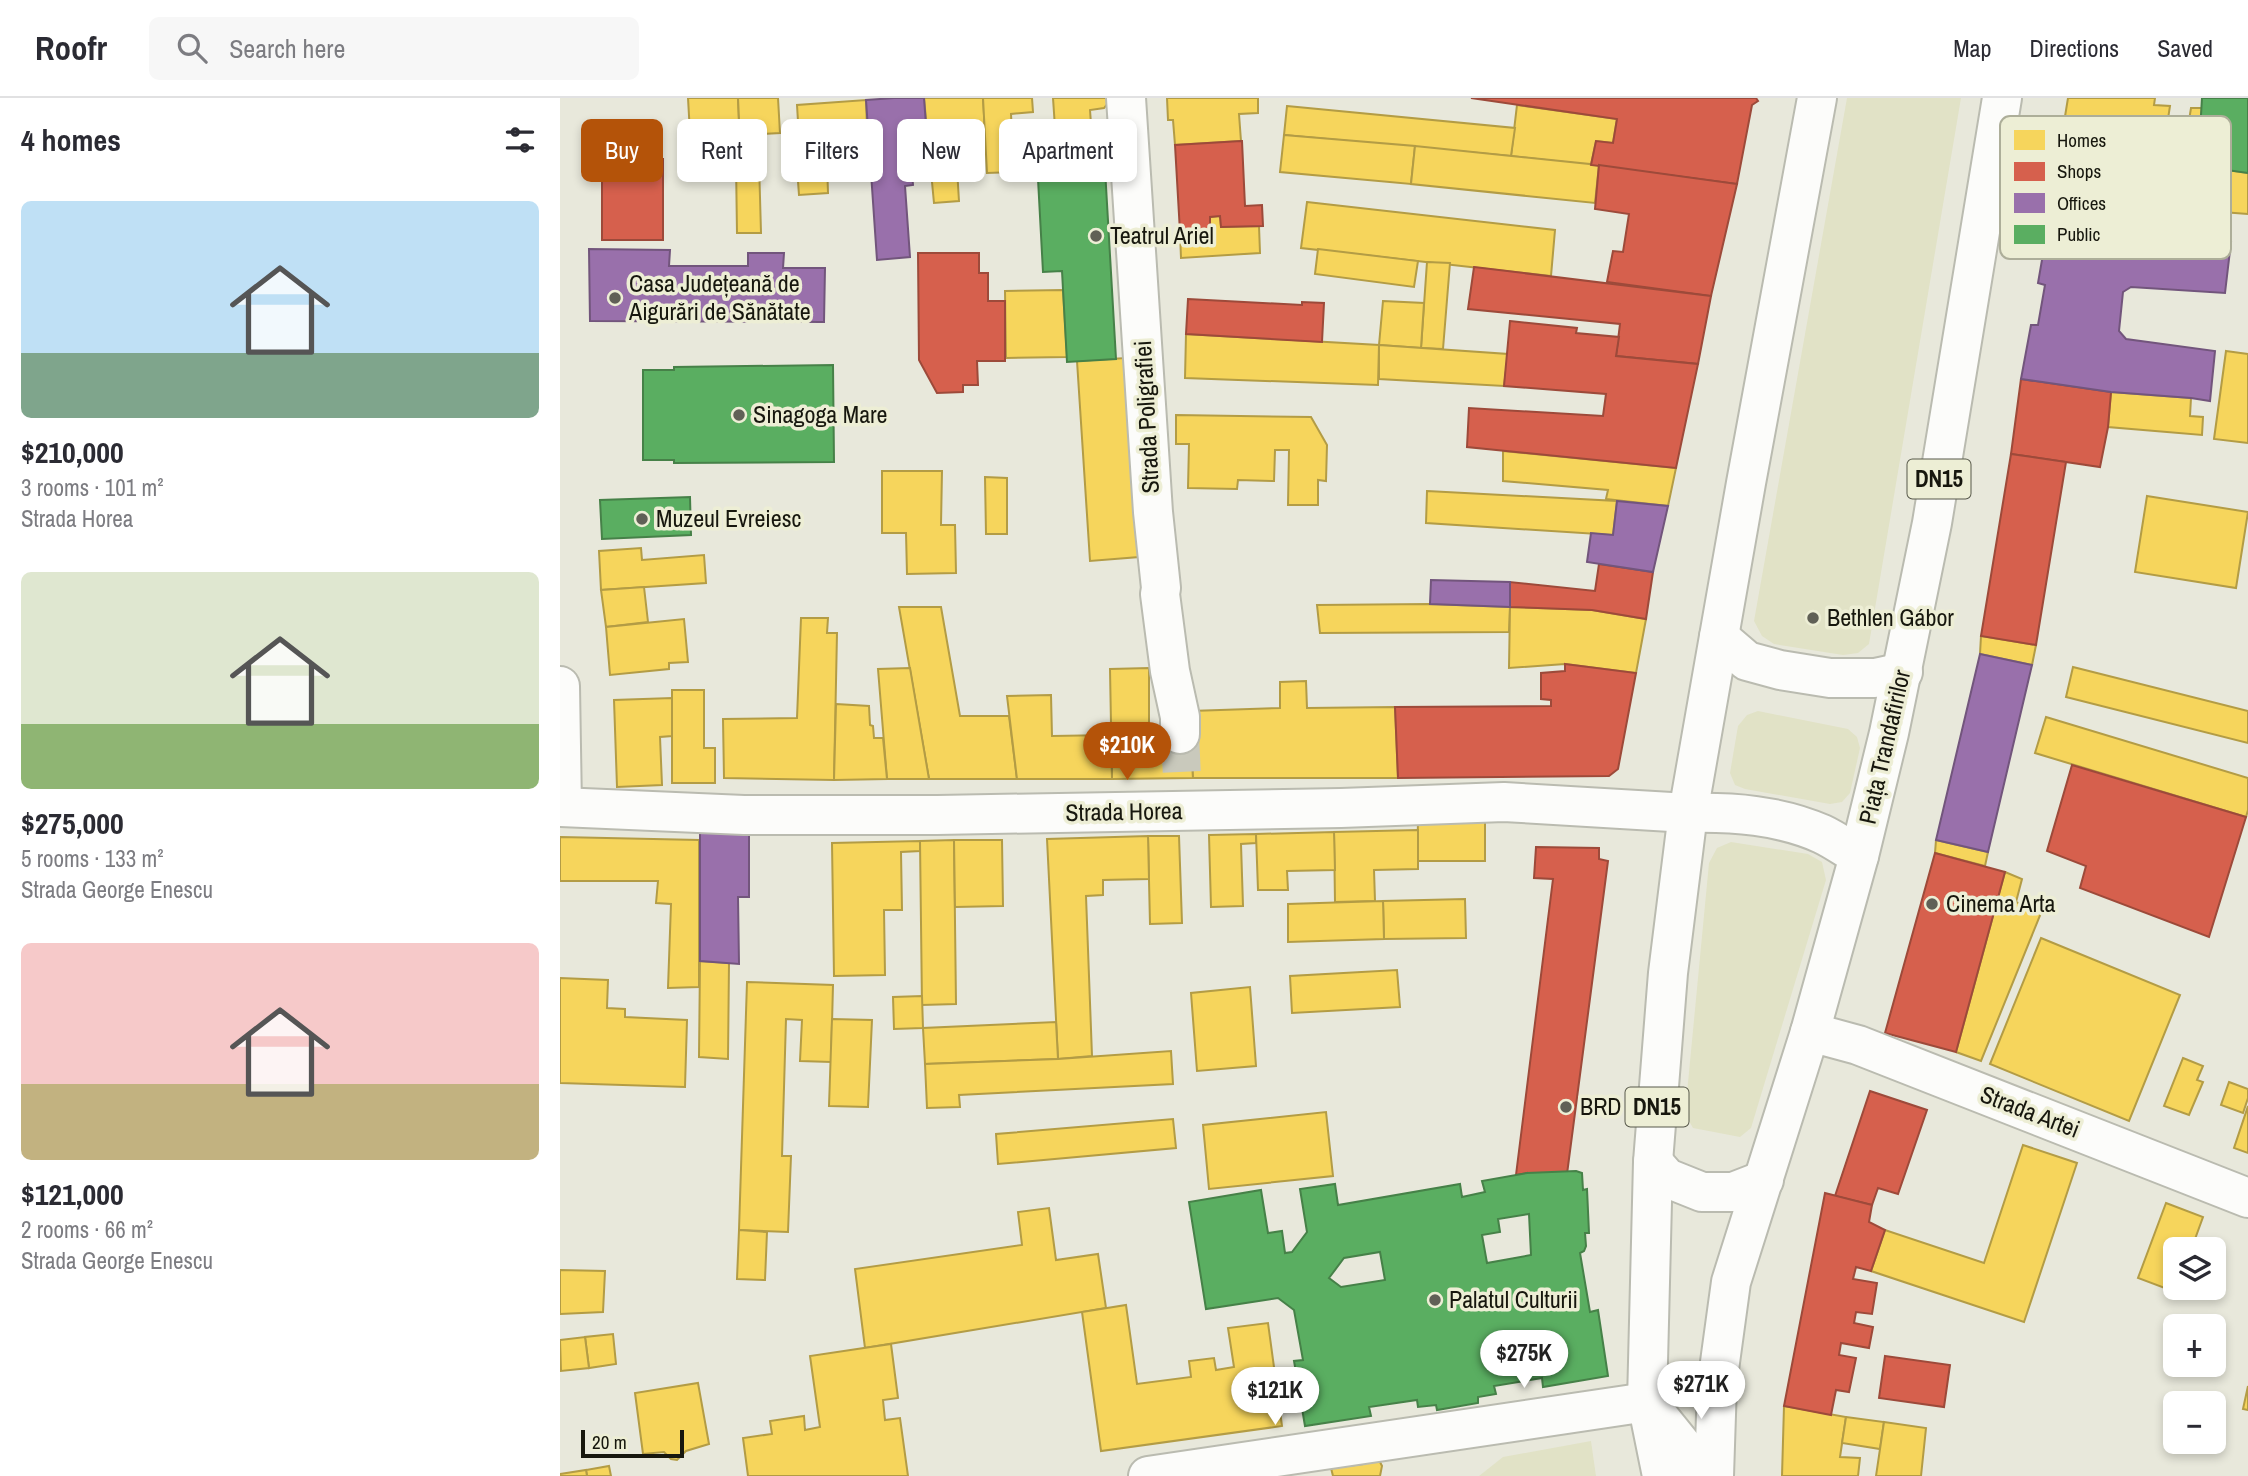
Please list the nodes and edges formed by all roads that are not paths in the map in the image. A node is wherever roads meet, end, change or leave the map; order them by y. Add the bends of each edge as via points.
1 (1126, 98) edge
2 (1817, 98) edge
3 (2002, 98) edge
4 (1719, 637) junction
5 (1903, 672) junction
6 (560, 686) edge
7 (1180, 726) tunnel mouth
8 (561, 807) edge
9 (1688, 813) junction
10 (1859, 856) junction
11 (1810, 1032) junction
12 (1653, 1162) junction
13 (1764, 1180) junction
14 (2248, 1198) edge
15 (1647, 1402) junction
16 (1148, 1476) edge
17 (1643, 1476) edge
18 (1662, 1476) edge
19 (1700, 1476) edge
20 (1714, 1476) edge

1 - 7 main road, Strada Poligrafiei via 1153,512
2 - 4 main road, DN15
3 - 5 main road, Piața Trandafirilor / DN15
4 - 5 main road via 1747,661 1780,670 1830,678 1875,678
4 - 9 main road, DN15
5 - 10 main road, Piața Trandafirilor / DN15
6 - 8 main road
8 - 9 main road, Strada Horea via 744,815 937,815 1182,795 1504,802
9 - 10 main road, Strada Horea via 1755,815 1823,834
9 - 12 main road, DN15 via 1668,973
10 - 11 main road, Piața Trandafirilor / DN15
11 - 13 main road, Piața Trandafirilor / DN15
11 - 14 main road, Strada Artei via 1858,1045
12 - 13 main road via 1667,1178 1702,1192 1733,1192
12 - 15 main road, DN15
13 - 20 main road, Piața Trandafirilor / DN15 via 1731,1282 1717,1384
15 - 16 main road
15 - 17 main road
15 - 18 main road
15 - 19 main road via 1685,1449

